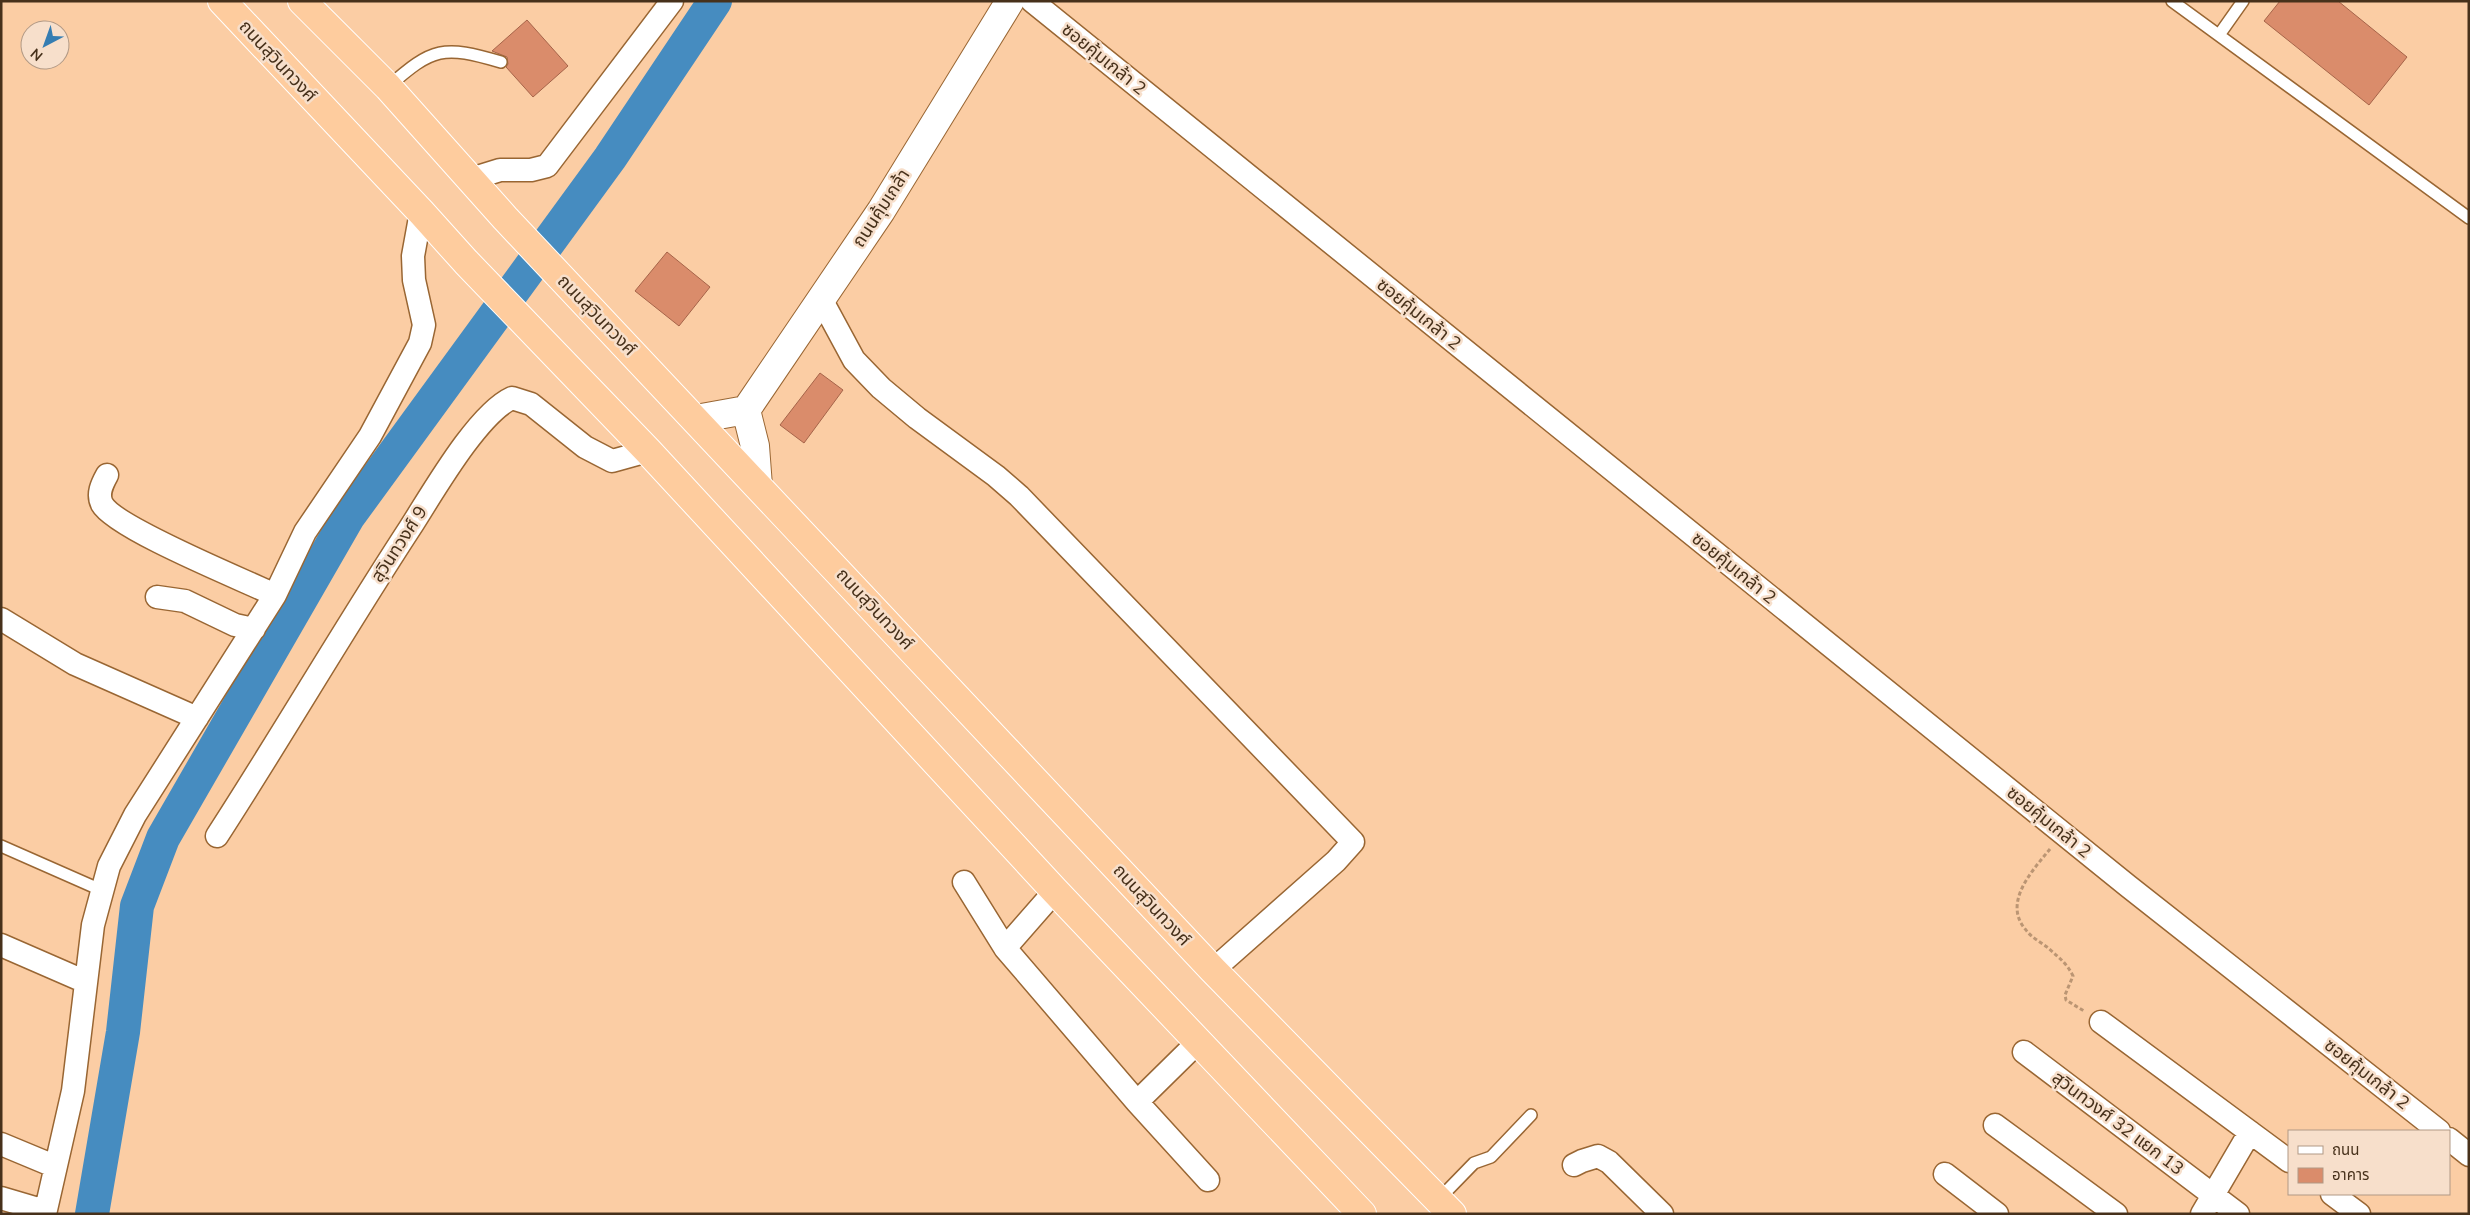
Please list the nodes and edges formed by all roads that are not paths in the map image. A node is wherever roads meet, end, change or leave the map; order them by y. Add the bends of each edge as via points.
1 (222, 1) edge
2 (302, 1) edge
3 (672, 1) edge
4 (1010, 1) edge
5 (1032, 1) edge
6 (2172, 1) edge
7 (2243, 1) edge
8 (2219, 35) junction
9 (501, 62) dead end
10 (388, 87) junction
11 (470, 179) junction
12 (421, 212) junction
13 (2469, 218) edge
14 (821, 299) junction
15 (746, 410) junction
16 (696, 419) junction
17 (648, 451) junction
18 (107, 475) dead end
19 (758, 486) junction
20 (275, 594) junction
21 (157, 598) dead end
22 (1, 619) edge
23 (254, 629) junction
24 (197, 718) junction
25 (217, 836) dead end
26 (1, 846) edge
27 (964, 882) dead end
28 (101, 890) junction
29 (1055, 890) junction
30 (1, 945) edge
31 (1005, 948) junction
32 (1213, 970) junction
33 (86, 982) junction
34 (2101, 1022) road end
35 (1198, 1042) junction
36 (2024, 1052) dead end
37 (1137, 1102) junction
38 (1532, 1115) dead end
39 (1995, 1125) dead end
40 (2438, 1130) edge
41 (2250, 1132) junction
42 (2450, 1140) edge
43 (1, 1144) edge
44 (2469, 1155) edge
45 (2288, 1160) edge
46 (1574, 1165) dead end
47 (54, 1166) junction
48 (1945, 1174) dead end
49 (1208, 1180) dead end
50 (2333, 1195) edge
51 (1, 1198) edge
52 (2207, 1204) edge
53 (1439, 1209) edge
54 (45, 1212) edge
55 (1362, 1214) edge
56 (1662, 1214) edge
57 (1997, 1214) edge
58 (2116, 1214) edge
59 (2238, 1214) edge
60 (2359, 1214) edge

1 - 12 highway, ถนนสุวินทวงศ์
2 - 10 highway, ถนนสุวินทวงศ์
3 - 11 street via 547,166 500,170
4 - 14 main road, ถนนคุ้มเกล้า via 881,211
5 - 40 street, ซอยคุ้มเกล้า 2 via 2063,833
6 - 8 lane
7 - 8 lane
8 - 13 lane
9 - 10 lane via 449,51 415,63
10 - 11 highway, ถนนสุวินทวงศ์
11 - 16 highway, ถนนสุวินทวงศ์
12 - 17 highway, ถนนสุวินทวงศ์
12 - 20 street via 414,256 414,280 424,325 420,344 370,436 305,532
14 - 15 main road, ถนนคุ้มเกล้า
14 - 32 street via 854,360 910,412 996,476 1025,502 1353,842 1336,861
15 - 16 main road
15 - 19 main road via 755,446
16 - 19 highway, ถนนสุวินทวงศ์
17 - 25 street, สุวินทวงศ์ 9 via 612,460 585,447 531,404 512,398 500,404 455,458
17 - 29 highway, ถนนสุวินทวงศ์
18 - 20 street via 101,486 100,498 103,506 116,516 146,535
19 - 32 highway, ถนนสุวินทวงศ์
20 - 23 street
21 - 23 street via 185,601 235,625
22 - 24 street via 75,664
23 - 24 street
24 - 28 street via 134,815
26 - 28 lane
27 - 31 street
28 - 33 street
29 - 31 street
29 - 35 highway, ถนนสุวินทวงศ์
30 - 33 street
31 - 37 street
32 - 53 highway, ถนนสุวินทวงศ์
33 - 47 street via 73,1091
34 - 41 street
35 - 37 street
35 - 55 highway, ถนนสุวินทวงศ์
36 - 52 street, สุวินทวงศ์ 32 แยก 13
37 - 49 street
38 - 53 lane via 1491,1157 1474,1163
39 - 58 street
41 - 45 street
41 - 52 street
42 - 44 street
43 - 47 street
46 - 56 street via 1598,1156 1609,1162
47 - 54 street
48 - 57 street
50 - 60 street
51 - 54 street
52 - 59 street, สุวินทวงศ์ 32 แยก 13

